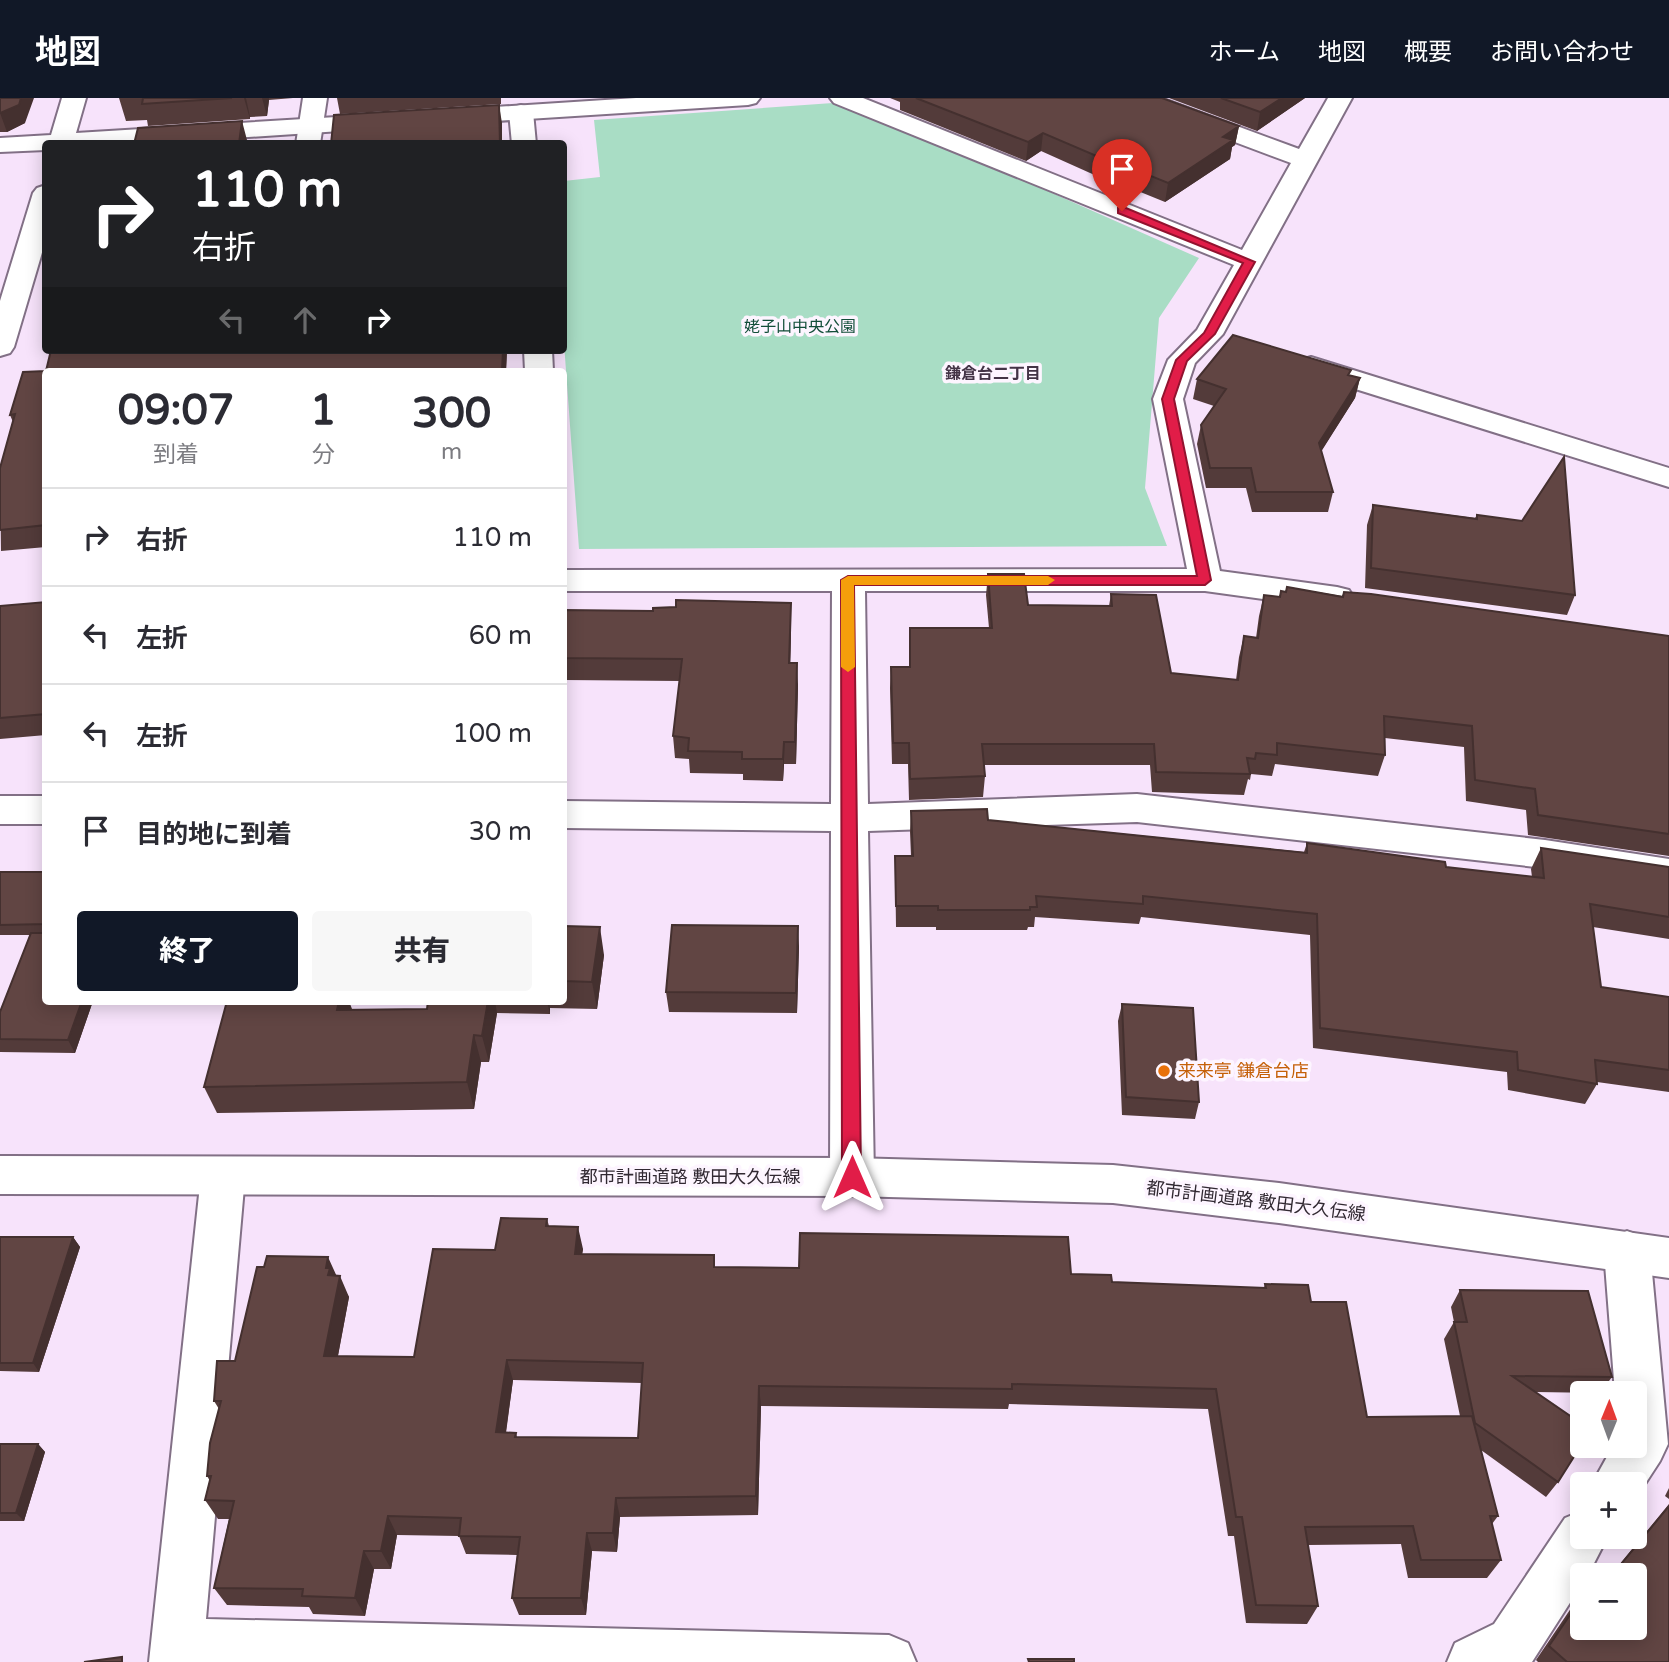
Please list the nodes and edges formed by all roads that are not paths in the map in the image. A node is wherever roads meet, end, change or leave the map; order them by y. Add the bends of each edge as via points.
1 (74, 98) edge
2 (314, 98) edge
3 (748, 98) edge
4 (842, 98) edge
5 (1139, 98) edge
6 (1340, 98) edge
7 (522, 112) junction
8 (308, 134) edge
9 (61, 140) edge
10 (122, 140) edge
11 (524, 140) edge
12 (42, 143) edge
13 (0, 145) edge
14 (1306, 160) junction
15 (42, 206) edge
16 (1249, 262) junction
17 (0, 347) edge
18 (1286, 359) edge
19 (1669, 478) edge
20 (567, 580) edge
21 (848, 580) junction
22 (1205, 580) junction
23 (1368, 602) edge
24 (0, 810) edge
25 (42, 810) edge
26 (567, 815) edge
27 (849, 818) junction
28 (1669, 873) edge
29 (0, 1175) edge
30 (223, 1175) junction
31 (852, 1177) junction
32 (1648, 1255) edge
33 (1625, 1472) edge
34 (1574, 1549) edge
35 (176, 1654) edge
36 (738, 1660) edge
37 (889, 1662) edge
38 (1475, 1662) edge

1 - 9 street
2 - 8 street
3 - 7 street
4 - 16 street
5 - 14 street
6 - 14 street
7 - 8 street via 422,118
7 - 11 street
8 - 10 street
12 - 13 street
14 - 16 street
15 - 17 street
16 - 22 street via 1222,338 1182,360 1168,399
18 - 19 street
20 - 21 street
21 - 22 street
21 - 27 street
22 - 23 street
24 - 25 street
26 - 27 street
27 - 28 street via 1137,808 1545,854
27 - 31 street
29 - 30 street, 都市計画道路 敷田大久伝線
30 - 31 street, 都市計画道路 敷田大久伝線
30 - 35 street
31 - 32 street, 都市計画道路 敷田大久伝線 via 1113,1184
32 - 33 street via 1643,1444
34 - 38 street via 1513,1643
35 - 36 street
36 - 37 street

